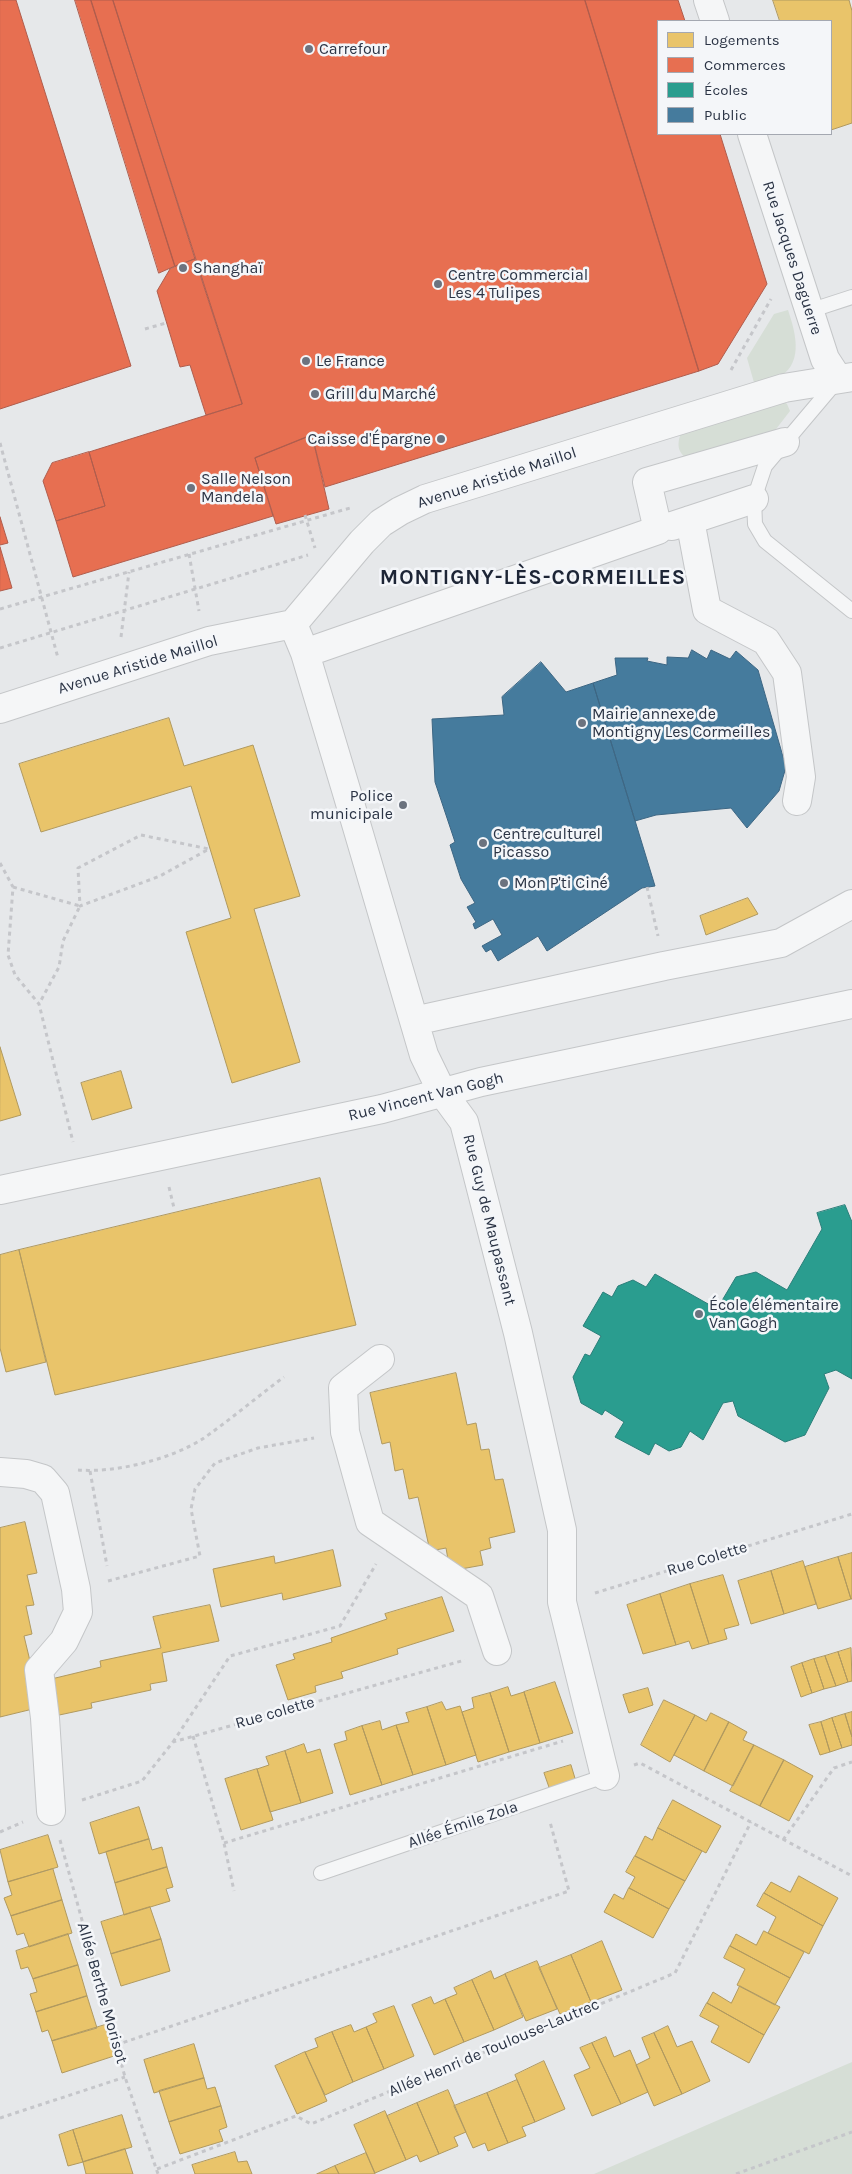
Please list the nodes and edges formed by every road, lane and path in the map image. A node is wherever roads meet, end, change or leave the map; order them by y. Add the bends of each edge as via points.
1 (708, 0) edge
2 (715, 20) edge
3 (752, 135) edge
4 (852, 297) edge
5 (809, 311) junction
6 (166, 323) dead end
7 (145, 329) dead end
8 (845, 378) edge
9 (785, 442) junction
10 (0, 443) edge
11 (754, 499) junction
12 (305, 515) dead end
13 (690, 520) junction
14 (658, 530) junction
15 (189, 554) dead end
16 (129, 572) dead end
17 (195, 590) junction
18 (124, 610) junction
19 (852, 611) edge
20 (201, 618) dead end
21 (294, 624) junction
22 (50, 634) junction
23 (120, 645) dead end
24 (0, 648) edge
25 (305, 653) junction
26 (67, 687) junction
27 (0, 709) edge
28 (797, 801) dead end
29 (0, 863) edge
30 (14, 887) junction
31 (647, 887) dead end
32 (852, 904) edge
33 (80, 906) junction
34 (664, 966) junction
35 (40, 1004) junction
36 (852, 1004) edge
37 (414, 1021) junction
38 (442, 1092) junction
39 (74, 1145) dead end
40 (169, 1187) dead end
41 (0, 1190) edge
42 (174, 1208) dead end
43 (380, 1359) dead end
44 (284, 1377) dead end
45 (345, 1432) junction
46 (71, 1470) dead end
47 (90, 1471) junction
48 (0, 1472) edge
49 (852, 1514) edge
50 (392, 1537) junction
51 (109, 1580) junction
52 (76, 1589) junction
53 (562, 1602) junction
54 (497, 1651) joint
55 (595, 1731) junction
56 (193, 1736) junction
57 (173, 1742) junction
58 (852, 1762) edge
59 (605, 1776) junction
60 (543, 1797) junction
61 (51, 1810) junction
62 (751, 1822) junction
63 (0, 1832) edge
64 (783, 1840) junction
65 (224, 1843) junction
66 (321, 1873) dead end
67 (852, 1876) edge
68 (234, 1891) dead end
69 (116, 2045) junction
70 (125, 2077) junction
71 (0, 2118) edge
72 (852, 2132) edge
73 (157, 2169) junction
74 (158, 2174) edge
75 (736, 2174) edge

1 - 2 street
3 - 5 street, Rue Jacques Daguerre
4 - 5 lane
5 - 8 street, Rue Jacques Daguerre via 824,359
6 - 7 path
8 - 9 lane
8 - 21 street, Avenue Aristide Maillol via 784,388 425,499 400,511 375,529
9 - 11 lane via 765,466
9 - 14 street via 648,482
10 - 22 path
11 - 13 street
11 - 19 lane via 755,524 766,541
12 - 17 path via 317,553
13 - 14 street
13 - 28 street via 707,610 766,642 787,673 801,777
14 - 25 street
15 - 17 path
16 - 18 path
17 - 18 path
17 - 20 path
18 - 22 path
18 - 23 path
21 - 25 street, Rue Guy de Maupassant
21 - 26 street, Avenue Aristide Maillol via 209,641
22 - 24 path
22 - 26 path
25 - 37 street, Rue Guy de Maupassant
26 - 27 street, Avenue Aristide Maillol
29 - 30 path
30 - 33 path
30 - 35 path via 8,955 15,975
31 - 34 path
32 - 34 street via 781,943
33 - 33 path via 160,876 210,849 141,835 78,868
33 - 35 path via 64,941 59,967
34 - 37 street
35 - 39 path
36 - 38 street, Rue Vincent Van Gogh
37 - 38 street, Rue Guy de Maupassant via 424,1055
38 - 41 street, Rue Vincent Van Gogh via 382,1109
38 - 53 street, Rue Guy de Maupassant via 464,1122 518,1333 562,1530
40 - 42 path
43 - 45 street via 343,1388
44 - 47 path via 203,1439 174,1453 135,1465
45 - 50 street via 370,1522
45 - 51 path via 258,1448 215,1463 195,1490 191,1509 200,1556
46 - 47 path
47 - 51 path
48 - 52 street via 43,1479 55,1493
49 - 53 path, Rue Colette
50 - 54 street via 479,1596
50 - 57 path via 340,1626 230,1656
51 - 52 path
52 - 61 street via 78,1612 64,1641 39,1670
53 - 55 street, Rue Guy de Maupassant
54 - 56 path, Rue colette
55 - 59 street, Rue Guy de Maupassant
55 - 65 path
56 - 57 path, Rue colette
56 - 65 path
57 - 61 path via 142,1781
58 - 64 path via 834,1768
59 - 60 lane, Allée Émile Zola
59 - 62 path via 640,1763
60 - 66 lane, Allée Émile Zola
60 - 69 path via 569,1891
61 - 63 path
61 - 69 path, Allée Berthe Morisot
62 - 64 path
62 - 73 path, Allée Henri de Toulouse-Lautrec via 675,1973 310,2124 296,2116
64 - 67 path
65 - 68 path
69 - 70 path, Allée Berthe Morisot
70 - 71 path
70 - 73 path, Allée Berthe Morisot
72 - 75 path
73 - 74 path, Allée Berthe Morisot

